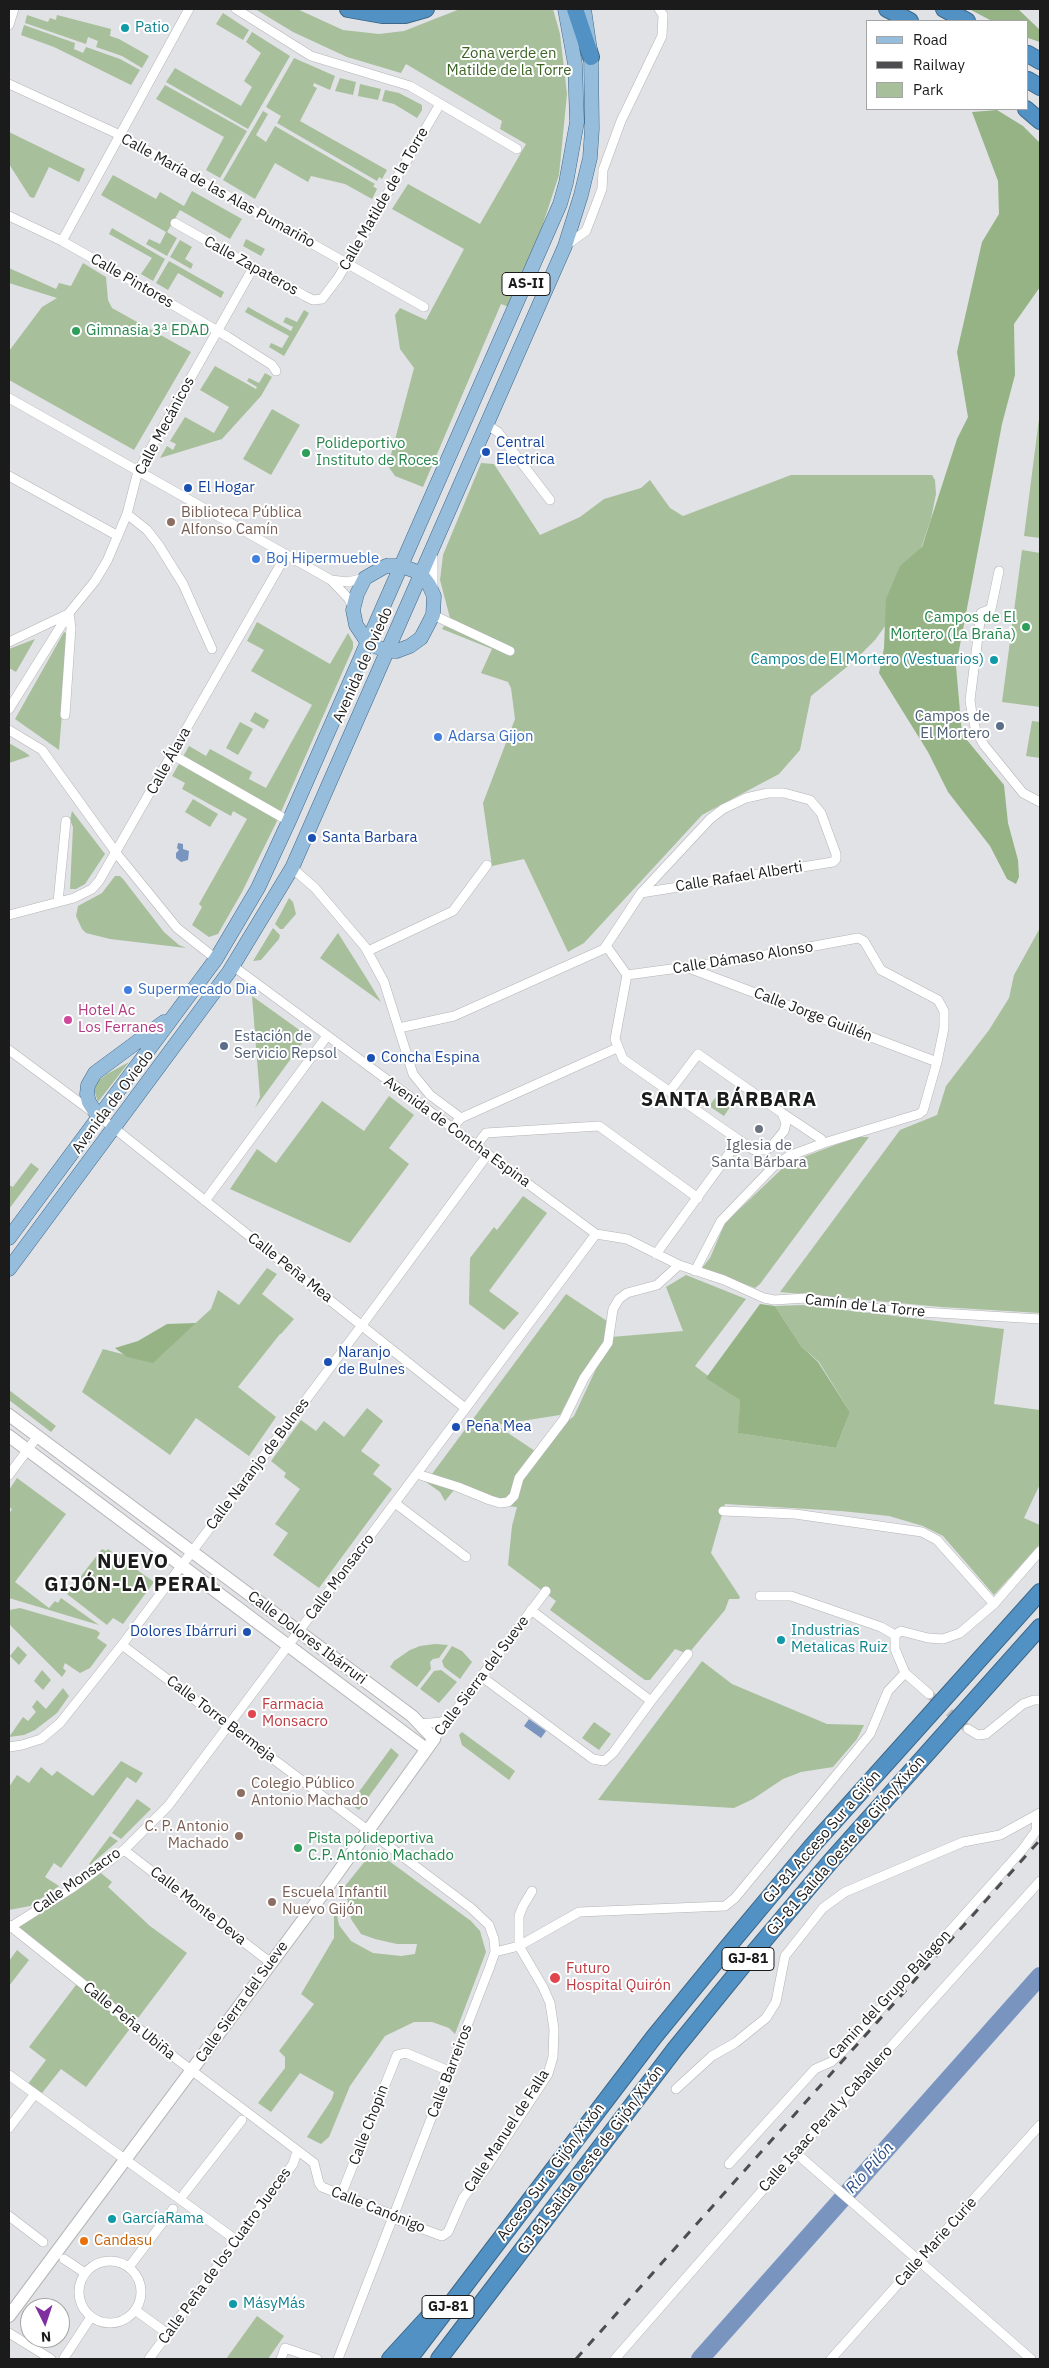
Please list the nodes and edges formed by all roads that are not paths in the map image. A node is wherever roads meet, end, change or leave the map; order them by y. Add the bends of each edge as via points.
1 (14, 9) edge
2 (189, 9) edge
3 (236, 9) edge
4 (348, 9) edge
5 (426, 9) edge
6 (584, 9) edge
7 (887, 9) edge
8 (944, 9) edge
9 (568, 12) edge
10 (661, 12) edge
11 (908, 20) edge
12 (965, 20) edge
13 (9, 25) edge
14 (1029, 55) edge
15 (591, 57) junction
16 (1040, 61) edge
17 (1029, 81) edge
18 (9, 84) edge
19 (1040, 87) edge
20 (440, 104) junction
21 (1027, 110) edge
22 (1040, 121) edge
23 (120, 135) junction
24 (517, 149) dead end
25 (9, 216) edge
26 (176, 223) dead end
27 (62, 241) junction
28 (564, 246) junction
29 (346, 264) junction
30 (253, 268) junction
31 (327, 294) joint
32 (424, 307) dead end
33 (218, 331) junction
34 (276, 370) dead end
35 (9, 398) edge
36 (486, 424) junction
37 (138, 470) junction
38 (9, 476) edge
39 (550, 500) dead end
40 (127, 514) junction
41 (118, 536) junction
42 (437, 537) junction
43 (411, 546) junction
44 (286, 555) junction
45 (386, 566) junction
46 (402, 566) junction
47 (999, 571) dead end
48 (420, 573) junction
49 (365, 578) junction
50 (331, 580) junction
51 (434, 596) junction
52 (353, 610) junction
53 (69, 614) junction
54 (433, 615) junction
55 (9, 642) edge
56 (368, 643) junction
57 (410, 646) junction
58 (212, 650) dead end
59 (386, 651) junction
60 (510, 651) dead end
61 (375, 676) junction
62 (9, 710) edge
63 (65, 715) dead end
64 (9, 730) edge
65 (172, 755) junction
66 (1040, 802) edge
67 (285, 819) dead end
68 (66, 821) dead end
69 (117, 854) junction
70 (487, 865) dead end
71 (292, 868) junction
72 (641, 893) junction
73 (58, 902) junction
74 (9, 915) edge
75 (607, 947) junction
76 (368, 951) junction
77 (216, 959) junction
78 (233, 966) junction
79 (688, 967) junction
80 (627, 975) junction
81 (176, 1013) junction
82 (399, 1028) junction
83 (327, 1036) junction
84 (617, 1048) junction
85 (9, 1050) edge
86 (937, 1062) junction
87 (670, 1092) junction
88 (782, 1113) junction
89 (99, 1118) junction
90 (461, 1118) junction
91 (114, 1128) junction
92 (453, 1129) junction
93 (821, 1139) dead end
94 (739, 1140) junction
95 (476, 1146) junction
96 (488, 1154) junction
97 (698, 1198) junction
98 (205, 1201) junction
99 (596, 1234) junction
100 (9, 1238) edge
101 (656, 1254) junction
102 (679, 1265) junction
103 (9, 1269) edge
104 (695, 1271) junction
105 (1040, 1319) edge
106 (362, 1325) junction
107 (465, 1408) junction
108 (9, 1415) edge
109 (9, 1436) edge
110 (37, 1437) junction
111 (28, 1450) junction
112 (417, 1474) junction
113 (9, 1475) edge
114 (395, 1503) junction
115 (723, 1511) dead end
116 (1040, 1550) edge
117 (191, 1552) junction
118 (466, 1557) dead end
119 (181, 1566) junction
120 (546, 1591) dead end
121 (1040, 1592) edge
122 (760, 1596) dead end
123 (994, 1604) junction
124 (532, 1610) junction
125 (1040, 1628) edge
126 (298, 1632) junction
127 (895, 1635) junction
128 (122, 1645) junction
129 (288, 1645) junction
130 (688, 1654) dead end
131 (905, 1673) junction
132 (482, 1677) junction
133 (929, 1694) tunnel mouth
134 (651, 1700) junction
135 (1040, 1700) edge
136 (451, 1717) junction
137 (421, 1724) junction
138 (229, 1725) junction
139 (968, 1729) tunnel mouth
140 (430, 1744) junction
141 (9, 1747) edge
142 (1039, 1815) edge
143 (368, 1829) junction
144 (124, 1850) junction
145 (1040, 1881) edge
146 (532, 1891) dead end
147 (9, 1926) edge
148 (519, 1946) junction
149 (496, 1952) junction
150 (271, 1963) junction
151 (192, 2071) junction
152 (449, 2071) junction
153 (9, 2075) edge
154 (676, 2089) dead end
155 (614, 2090) joint
156 (34, 2095) junction
157 (242, 2120) dead end
158 (1040, 2124) edge
159 (9, 2128) edge
160 (297, 2152) junction
161 (796, 2153) junction
162 (124, 2159) junction
163 (729, 2164) dead end
164 (184, 2194) dead end
165 (341, 2195) junction
166 (173, 2208) dead end
167 (9, 2216) edge
168 (395, 2216) junction
169 (448, 2232) joint
170 (236, 2240) junction
171 (43, 2242) dead end
172 (488, 2254) junction
173 (64, 2259) dead end
174 (919, 2261) junction
175 (128, 2266) junction
176 (85, 2273) junction
177 (478, 2309) junction
178 (135, 2310) junction
179 (9, 2316) edge
180 (92, 2317) junction
181 (9, 2333) edge
182 (168, 2334) junction
183 (64, 2358) dead end
184 (51, 2359) edge
185 (149, 2359) edge
186 (281, 2359) edge
187 (317, 2359) edge
188 (338, 2359) edge
189 (390, 2359) edge
190 (409, 2359) edge
191 (439, 2359) edge
192 (448, 2359) edge
193 (615, 2359) edge
194 (831, 2359) edge
195 (1031, 2359) edge

1 - 13 street
2 - 23 street
3 - 20 street via 311,56 410,86
4 - 5 highway via 382,15 405,15
6 - 15 main road, Avenida de Oviedo / AS-II
7 - 11 highway
8 - 12 highway
9 - 15 highway
9 - 43 main road, Avenida de Oviedo / AS-II via 577,103 574,142 560,204
10 - 28 street via 662,36 621,121 604,170 602,189 586,231
14 - 16 highway
15 - 28 main road, Avenida de Oviedo / AS-II via 590,158
17 - 19 highway
18 - 23 street, Calle María de las Alas Pumariño
20 - 24 street
20 - 29 street, Calle Matilde de la Torre
21 - 22 highway
23 - 27 street
23 - 29 street, Calle María de las Alas Pumariño
25 - 27 street, Calle Pintores
26 - 30 street, Calle Zapateros
27 - 33 street, Calle Pintores
28 - 36 main road, Avenida de Oviedo / AS-II
29 - 31 street, Calle Matilde de la Torre
29 - 32 street, Calle María de las Alas Pumariño
30 - 31 street, Calle Zapateros via 314,300
30 - 33 street, Calle Mecánicos
33 - 34 street, Calle Pintores
33 - 37 street, Calle Mecánicos
35 - 37 street
36 - 39 street via 498,432
36 - 42 main road, Avenida de Oviedo / AS-II
37 - 40 street, Calle Mecánicos
37 - 44 street
38 - 41 street
40 - 41 street, Calle Mecánicos
40 - 58 street via 158,544 183,584
41 - 53 street, Calle Mecánicos via 95,580
42 - 48 main road, Avenida de Oviedo / AS-II
42 - 51 street via 431,573
43 - 45 main road
43 - 46 main road, Avenida de Oviedo / AS-II
44 - 50 street
44 - 65 street, Calle Álava
45 - 46 main road
45 - 49 main road
46 - 48 main road
46 - 56 main road, Avenida de Oviedo / AS-II
47 - 66 street via 991,608 981,613 970,700 972,714 984,745 1023,793
48 - 51 main road
48 - 59 main road, Avenida de Oviedo
49 - 50 street via 348,582
49 - 52 main road
50 - 52 street
51 - 54 main road
52 - 56 main road via 356,625
53 - 55 street
53 - 62 street, Calle Mecánicos
53 - 63 street via 71,628
54 - 57 main road via 421,638
54 - 60 street
56 - 59 main road
56 - 77 main road, Avenida de Oviedo via 258,888
57 - 59 main road
57 - 61 street
59 - 61 main road, Avenida de Oviedo
61 - 71 main road, Avenida de Oviedo
64 - 69 street via 42,750
65 - 67 street
65 - 69 street, Calle Álava
68 - 73 street
69 - 73 street, Calle Álava via 92,889
69 - 77 street via 177,928
70 - 76 street via 453,911
71 - 76 street via 315,888
71 - 78 main road, Avenida de Oviedo
72 - 72 street, Calle Rafael Alberti via 836,860 836,854 814,803 793,794 768,793 746,798 710,819
72 - 75 street
73 - 74 street, Calle Álava
75 - 80 street
75 - 82 street via 454,1016
76 - 82 street via 384,982
77 - 81 main road, Avenida de Oviedo
78 - 83 street, Avenida de Concha Espina
78 - 91 main road, Avenida de Oviedo
79 - 80 street, Calle Dámaso Alonso
79 - 86 street, Calle Jorge Guillén
79 - 86 street, Calle Dámaso Alonso via 858,938 864,941 881,970 942,1004 944,1028
80 - 84 street via 615,1039
81 - 89 main road, Avenida de Oviedo
81 - 89 main road, Avenida de Oviedo via 95,1073 88,1084 87,1094
82 - 90 street via 413,1074 419,1083
83 - 92 street, Avenida de Concha Espina
83 - 98 street
84 - 87 street via 624,1059
84 - 90 street
85 - 89 street, Calle Peña Mea
86 - 104 street via 923,1111 919,1114 824,1143 775,1165 721,1221
87 - 88 street via 698,1054
87 - 94 street
88 - 93 street
88 - 94 street via 786,1123 784,1131 771,1147 754,1150
89 - 91 street, Calle Peña Mea
89 - 100 main road, Avenida de Oviedo
90 - 92 street
91 - 98 street, Calle Peña Mea
91 - 103 main road, Avenida de Oviedo
92 - 95 street, Avenida de Concha Espina
94 - 97 street
95 - 96 street, Avenida de Concha Espina
95 - 97 street via 486,1133 599,1126
96 - 99 street, Avenida de Concha Espina
96 - 106 street, Calle Naranjo de Bulnes
97 - 101 street
98 - 106 street, Calle Peña Mea
99 - 101 street, Avenida de Concha Espina via 627,1238
99 - 107 street, Calle Monsacro
101 - 102 street, Avenida de Concha Espina
102 - 104 street, Avenida de Concha Espina
102 - 112 street via 657,1285 627,1293 619,1299 613,1309 608,1343 584,1378 564,1419 519,1478 514,1496 508,1502 490,1500
104 - 105 street, Camín de La Torre via 774,1300 806,1298 887,1310
106 - 107 street, Calle Peña Mea
106 - 117 street, Calle Naranjo de Bulnes
107 - 112 street, Calle Monsacro
108 - 110 street, Calle Dolores Ibárruri
109 - 111 street, Calle Dolores Ibárruri
110 - 111 street
110 - 117 street, Calle Dolores Ibárruri
111 - 113 street
111 - 119 street, Calle Dolores Ibárruri
112 - 114 street, Calle Monsacro
114 - 118 street
114 - 126 street, Calle Monsacro
115 - 123 street via 795,1514 922,1532 937,1540
116 - 123 street
117 - 119 street, Calle Naranjo de Bulnes
117 - 126 street, Calle Dolores Ibárruri
119 - 128 street, Calle Naranjo de Bulnes
119 - 129 street, Calle Dolores Ibárruri
120 - 124 street, Calle Sierra del Sueve
121 - 155 highway, GJ-81 Acceso Sur a Gijón / GJ-81 via 812,1846
122 - 127 street via 791,1596 881,1627
123 - 127 street via 960,1633 943,1639 901,1631
124 - 132 street, Calle Sierra del Sueve
124 - 134 street
125 - 177 highway, GJ-81 Salida Oeste de Gijón/Xixón / GJ-81 via 830,1862 745,1963 675,2049
126 - 129 street, Calle Monsacro
126 - 137 street, Calle Dolores Ibárruri
127 - 131 street via 895,1650
128 - 138 street, Calle Torre Bermeja
128 - 141 street, Calle Naranjo de Bulnes via 60,1723 41,1740
129 - 138 street, Calle Monsacro
129 - 140 street, Calle Dolores Ibárruri
130 - 134 street
131 - 133 street
131 - 148 street via 888,1691 870,1734 725,1906 579,1912
132 - 134 street via 593,1759 604,1761
132 - 136 street, Calle Sierra del Sueve
135 - 139 street via 1023,1704 986,1734 978,1735
136 - 137 street
136 - 140 street, Calle Sierra del Sueve
137 - 140 street, Calle Dolores Ibárruri
138 - 143 street, Calle Torre Bermeja
138 - 144 street, Calle Monsacro via 168,1806
140 - 143 street, Calle Sierra del Sueve
142 - 154 street via 1000,1835 944,1849 845,1892 823,1908 785,1956 776,2002 766,2018 712,2056
142 - 163 street, Camin del Grupo Balagon via 1036,1831 1017,1856 842,2052 831,2062 815,2069
143 - 149 street via 483,1918 491,1931
143 - 150 street, Calle Sierra del Sueve
144 - 147 street, Calle Monsacro via 72,1888
144 - 150 street, Calle Monte Deva
145 - 161 street, Calle Isaac Peral y Caballero
146 - 148 street via 520,1916
147 - 151 street, Calle Peña Ubiña
148 - 149 street
148 - 169 street, Calle Manuel de Falla via 550,2003 554,2057 548,2074 464,2198
149 - 152 street, Calle Barreiros
150 - 151 street, Calle Sierra del Sueve
151 - 160 street, Calle Peña Ubiña
151 - 162 street, Calle Sierra del Sueve
152 - 165 street, Calle Chopin via 406,2053 397,2055
152 - 168 street, Calle Barreiros
153 - 156 street
155 - 172 highway, Acceso Sur a Gijón/Xixón / GJ-81
156 - 159 street
156 - 162 street
157 - 164 street
158 - 174 street, Calle Marie Curie
160 - 165 street, Calle Canónigo via 314,2163 322,2188
160 - 170 street, Calle Peña de los Cuatro Jueces via 293,2164
161 - 174 street
161 - 193 street, Calle Isaac Peral y Caballero
162 - 170 street
162 - 179 street, Calle Sierra del Sueve
165 - 168 street, Calle Canónigo
166 - 175 street
167 - 171 street
168 - 169 street, Calle Canónigo via 398,2220 442,2236
168 - 188 street, Calle Barreiros
170 - 182 street, Calle Peña de los Cuatro Jueces
172 - 189 highway
172 - 190 highway, GJ-81
173 - 176 street
174 - 194 street, Calle Marie Curie
174 - 195 street
175 - 176 street via 120,2262 100,2262
175 - 178 street via 140,2282 141,2292
176 - 180 street via 79,2292 80,2301
177 - 191 highway, GJ-81
177 - 192 highway
178 - 180 street via 120,2322 100,2322
178 - 182 street
180 - 183 street
181 - 184 street
182 - 185 street, Calle Peña de los Cuatro Jueces
186 - 187 street via 285,2348

